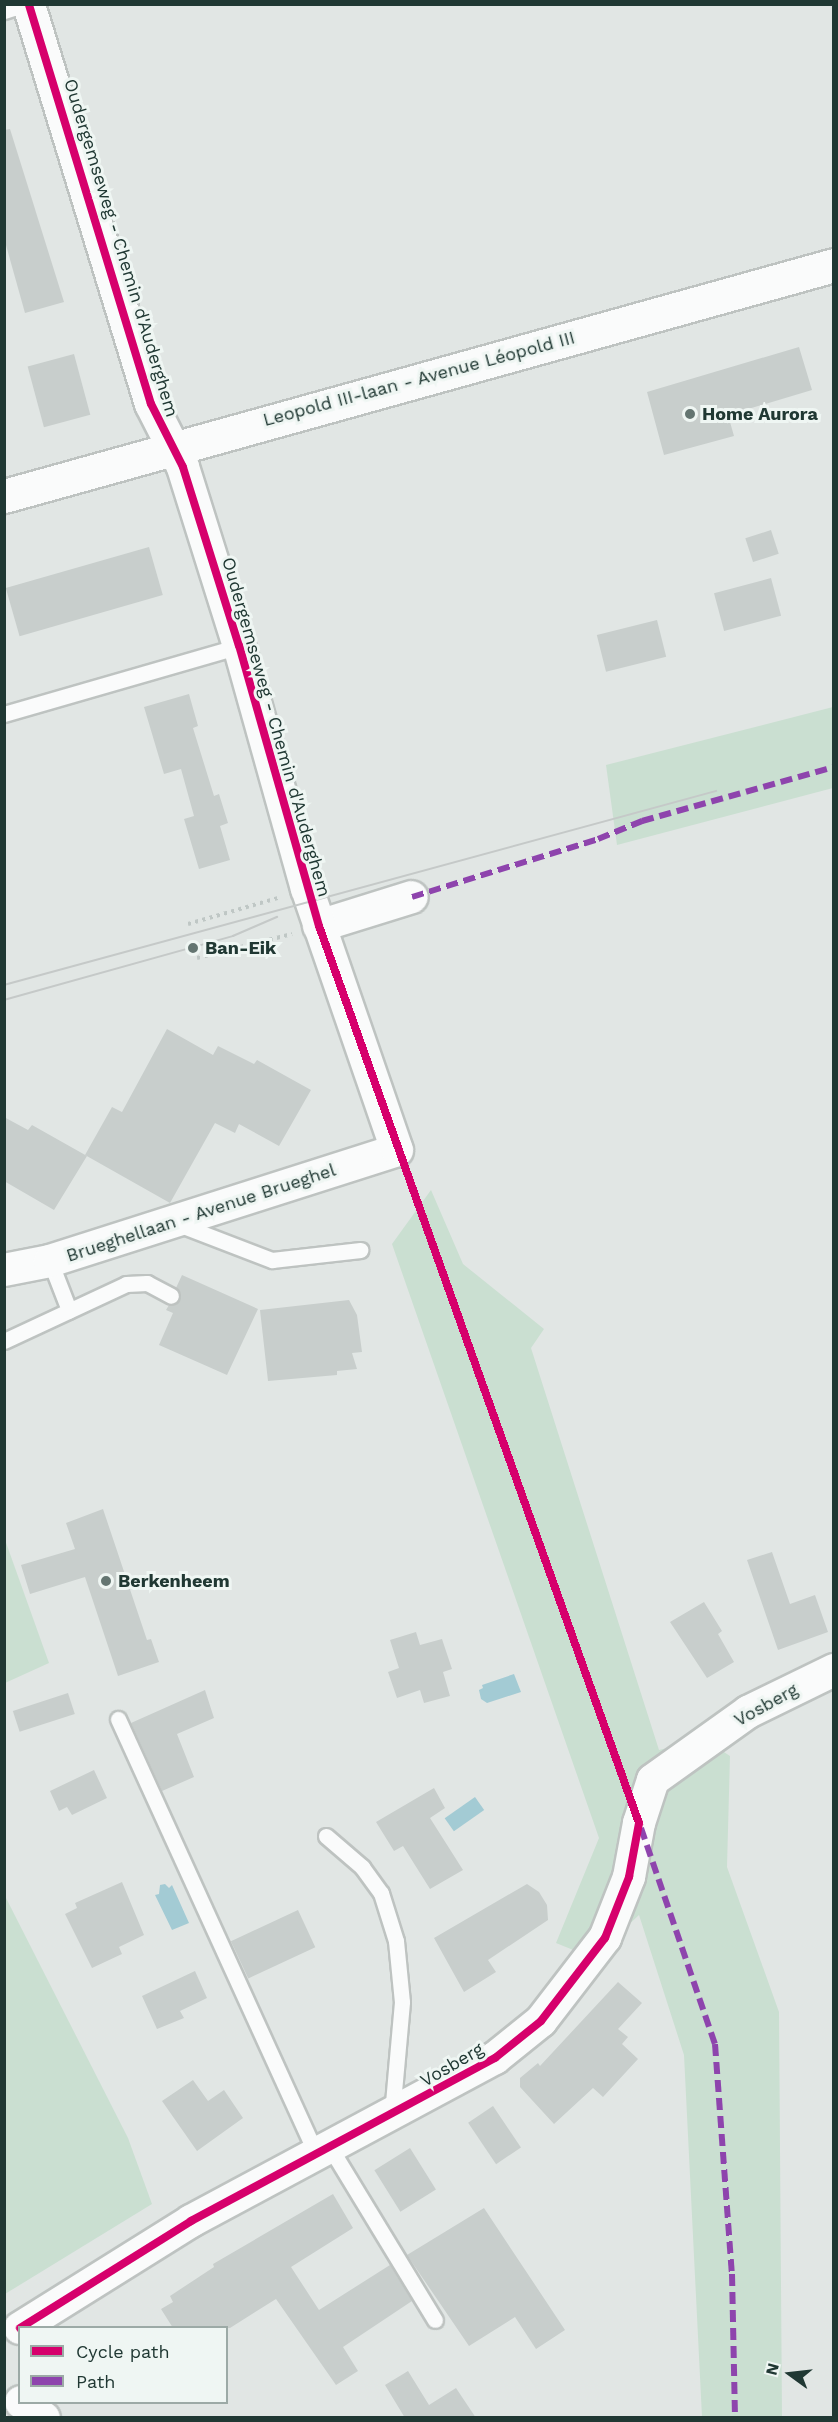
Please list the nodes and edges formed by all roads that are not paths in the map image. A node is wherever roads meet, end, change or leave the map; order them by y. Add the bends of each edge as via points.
1 (27, 4) edge
2 (4, 11) edge
3 (834, 265) edge
4 (171, 447) junction
5 (4, 496) edge
6 (239, 646) junction
7 (4, 714) edge
8 (412, 897) dead end
9 (319, 926) junction
10 (397, 1150) joint
11 (172, 1222) junction
12 (360, 1250) dead end
13 (50, 1261) junction
14 (4, 1270) edge
15 (171, 1296) dead end
16 (69, 1310) junction
17 (4, 1341) edge
18 (834, 1670) edge
19 (118, 1719) dead end
20 (326, 1836) dead end
21 (392, 2116) junction
22 (324, 2152) junction
23 (435, 2320) dead end
24 (23, 2326) edge
25 (18, 2329) edge
26 (4, 2337) edge
27 (4, 2393) edge
28 (18, 2402) edge

1 - 2 lane
1 - 4 street, Oudergemseweg - Chemin d'Auderghem via 151,404
3 - 4 street, Leopold III-laan - Avenue Léopold III
4 - 5 street, Leopold III-laan - Avenue Léopold III
4 - 6 street, Oudergemseweg - Chemin d'Auderghem via 183,467
6 - 7 lane
6 - 9 street, Oudergemseweg - Chemin d'Auderghem
8 - 9 street
9 - 10 street, Oudergemseweg - Chemin d'Auderghem
10 - 11 street, Brueghellaan - Avenue Brueghel
11 - 12 lane via 272,1260
11 - 13 street, Brueghellaan - Avenue Brueghel
13 - 14 street, Brueghellaan - Avenue Brueghel
13 - 16 lane
15 - 16 lane via 147,1282 126,1284
16 - 17 lane
18 - 21 street, Vosberg via 748,1712 653,1780 639,1822 628,1877 605,1938 572,1985 541,2021 495,2058
19 - 22 lane
20 - 21 lane via 362,1867 381,1893 396,1941 402,2002
21 - 22 street, Vosberg
22 - 23 lane
22 - 24 street, Vosberg via 191,2222
25 - 26 street, Vosberg
27 - 28 street

